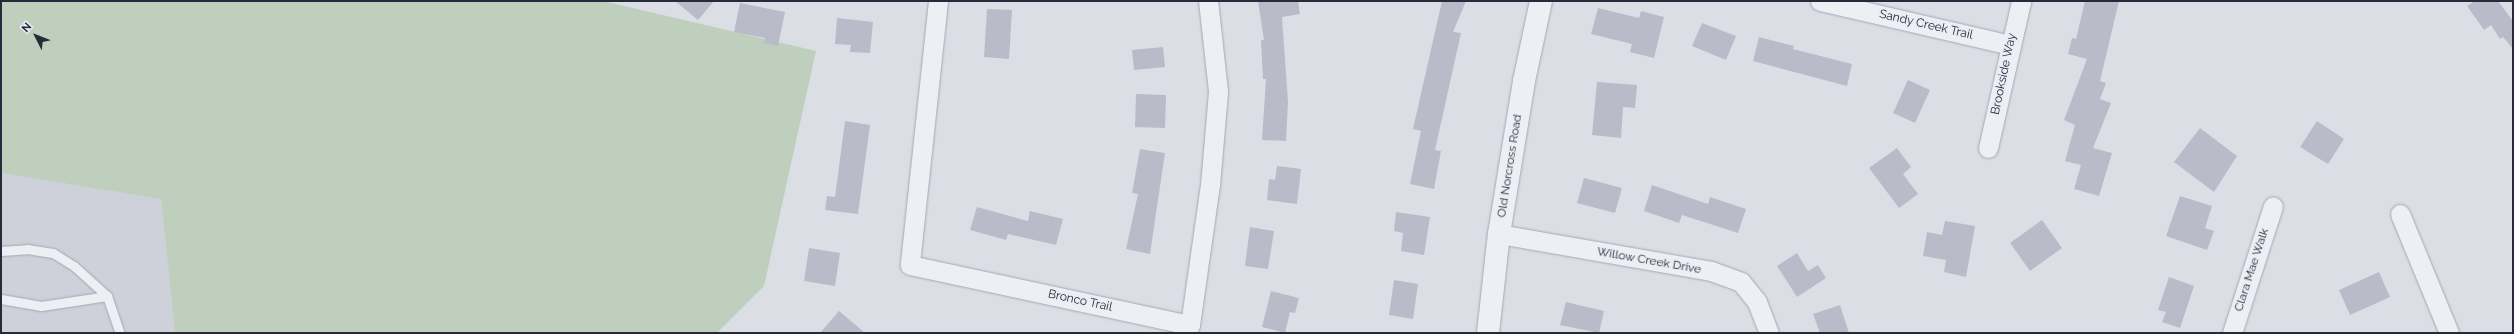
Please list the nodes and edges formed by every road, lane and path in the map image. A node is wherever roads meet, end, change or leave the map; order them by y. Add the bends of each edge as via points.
1 (938, 1) edge
2 (1208, 1) edge
3 (1541, 1) edge
4 (1820, 1) edge
5 (2021, 1) edge
6 (2010, 45) junction
7 (1988, 148) dead end
8 (2273, 206) dead end
9 (2400, 214) dead end
10 (1499, 234) junction
11 (1, 251) edge
12 (107, 296) junction
13 (1, 299) edge
14 (120, 333) edge
15 (1488, 333) edge
16 (1769, 333) edge
17 (2232, 333) edge
18 (2449, 333) edge

1 - 2 street, Bronco Trail via 910,264 1190,325 1210,185 1218,91
3 - 10 street, Old Norcross Road via 1524,81
4 - 6 street, Sandy Creek Trail
5 - 6 street, Brookside Way
6 - 7 street, Brookside Way
8 - 17 street, Clara Mae Walk
9 - 18 street
10 - 15 street, Old Norcross Road
10 - 16 street, Willow Creek Drive via 1711,272 1741,282 1757,302
11 - 12 lane via 27,249 53,253 74,266
12 - 13 lane via 41,306
12 - 14 lane

